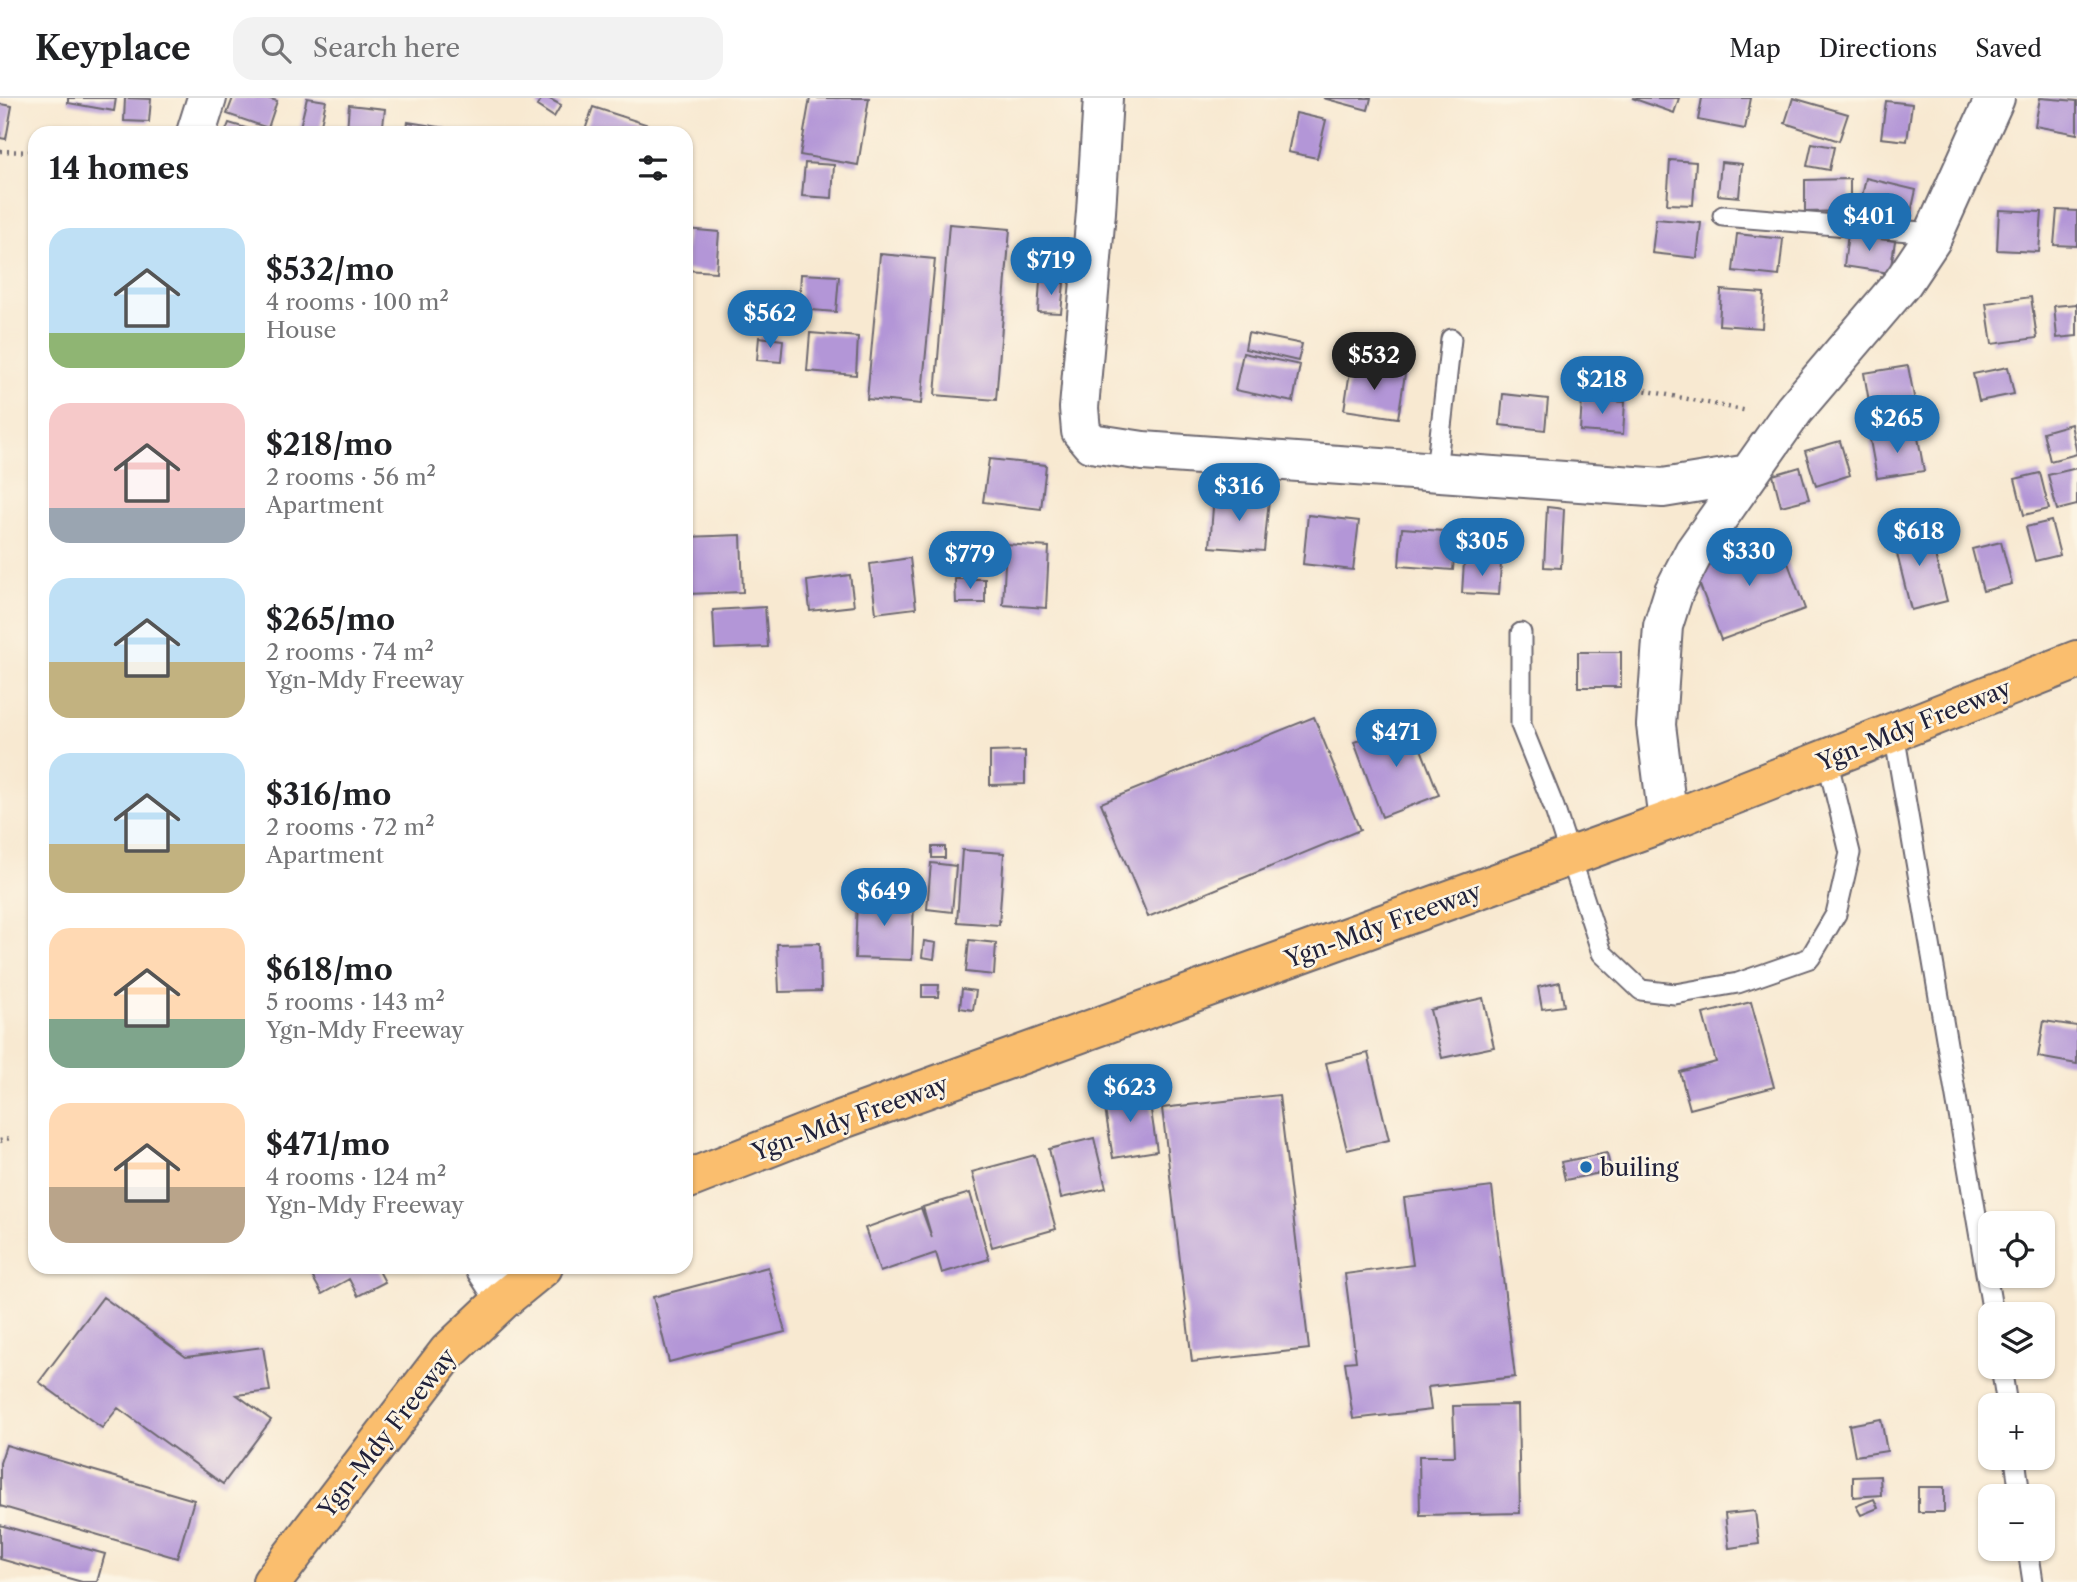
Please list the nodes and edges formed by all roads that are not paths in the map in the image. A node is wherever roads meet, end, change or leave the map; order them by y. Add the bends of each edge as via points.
1 (207, 98) edge
2 (1103, 98) edge
3 (1995, 98) edge
4 (199, 126) edge
5 (1723, 216) dead end
6 (1934, 233) junction
7 (1451, 340) dead end
8 (1436, 471) junction
9 (1749, 474) junction
10 (1521, 633) dead end
11 (2077, 660) edge
12 (1894, 733) junction
13 (1826, 759) junction
14 (1668, 821) junction
15 (1570, 856) junction
16 (693, 1177) edge
17 (521, 1274) edge
18 (495, 1282) edge
19 (1991, 1302) edge
20 (2030, 1561) edge
21 (272, 1582) edge
22 (2033, 1582) edge

1 - 4 street
2 - 8 street via 1079,408 1085,438 1099,445 1143,451
3 - 6 street
5 - 6 lane
6 - 9 street via 1903,282 1794,410
7 - 8 lane
8 - 9 street via 1663,488
9 - 14 street via 1694,552 1663,626 1657,726
10 - 15 lane via 1521,725
11 - 12 main road, Ygn-Mdy Freeway
12 - 13 main road, Ygn-Mdy Freeway
12 - 19 lane
13 - 14 main road, Ygn-Mdy Freeway
13 - 15 lane via 1850,853 1836,914 1810,958 1738,983 1675,995 1641,990 1602,953
14 - 15 main road, Ygn-Mdy Freeway
15 - 16 main road, Ygn-Mdy Freeway
17 - 18 main road, Ygn-Mdy Freeway
18 - 21 main road, Ygn-Mdy Freeway via 448,1352
20 - 22 lane

